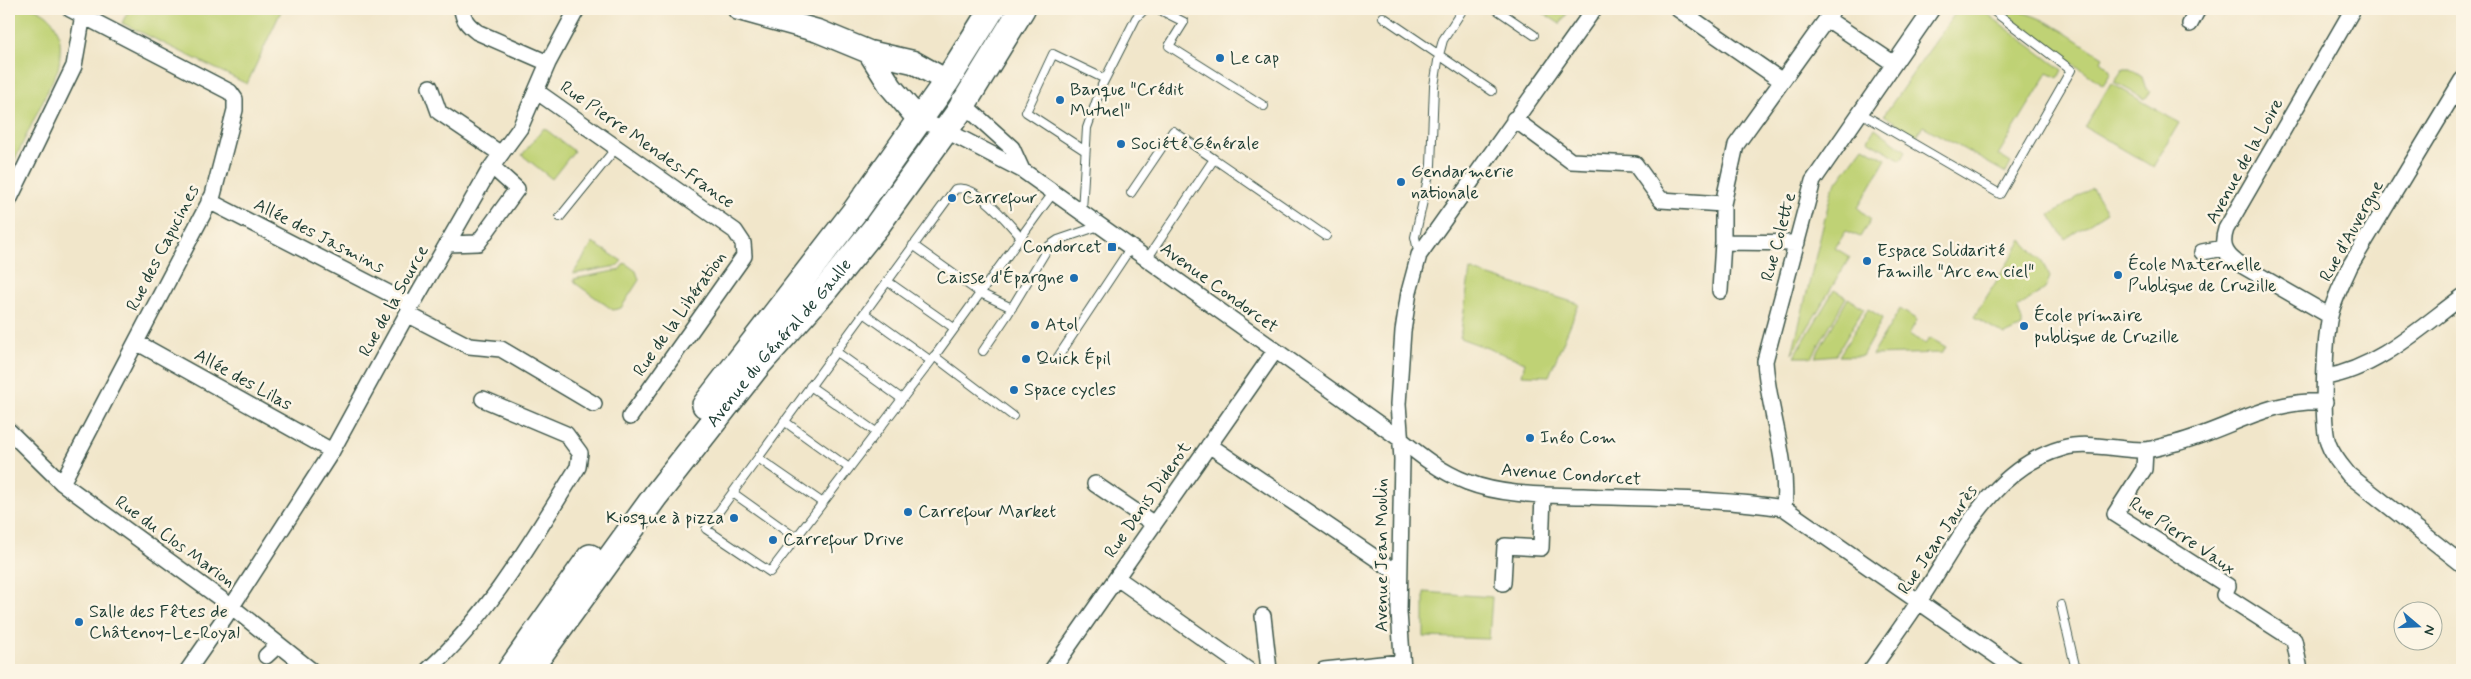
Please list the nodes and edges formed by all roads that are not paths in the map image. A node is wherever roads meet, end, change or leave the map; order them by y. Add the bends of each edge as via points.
1 (462, 9) edge
2 (577, 9) edge
3 (739, 9) edge
4 (992, 9) edge
5 (1022, 9) edge
6 (1148, 9) edge
7 (1158, 9) edge
8 (1463, 9) edge
9 (1496, 9) edge
10 (1594, 9) edge
11 (1678, 9) edge
12 (1932, 9) edge
13 (1991, 9) edge
14 (2198, 9) edge
15 (2353, 9) edge
16 (79, 10) edge
17 (1830, 12) edge
18 (1383, 17) dead end
19 (2190, 24) dead end
20 (1534, 35) dead end
21 (869, 52) junction
22 (1439, 55) junction
23 (548, 63) junction
24 (1893, 63) junction
25 (1106, 78) junction
26 (2462, 80) edge
27 (947, 81) junction
28 (1782, 81) junction
29 (430, 87) dead end
30 (536, 91) junction
31 (1492, 92) dead end
32 (962, 105) junction
33 (1264, 106) dead end
34 (1859, 112) junction
35 (1514, 118) junction
36 (919, 120) junction
37 (945, 130) junction
38 (616, 148) junction
39 (1084, 150) junction
40 (501, 154) junction
41 (1214, 159) junction
42 (490, 169) junction
43 (1022, 170) junction
44 (1054, 192) junction
45 (1131, 193) dead end
46 (9, 200) edge
47 (209, 201) junction
48 (1723, 204) junction
49 (1082, 211) junction
50 (560, 216) dead end
51 (1101, 225) junction
52 (735, 231) joint
53 (1326, 236) dead end
54 (1021, 237) junction
55 (1723, 242) junction
56 (1797, 243) junction
57 (448, 244) junction
58 (913, 245) junction
59 (1131, 247) junction
60 (2224, 248) junction
61 (2202, 252) dead end
62 (1419, 254) junction
63 (1147, 259) junction
64 (886, 281) junction
65 (1720, 292) dead end
66 (980, 293) junction
67 (2462, 297) edge
68 (1012, 308) junction
69 (409, 309) junction
70 (864, 313) junction
71 (2330, 316) junction
72 (954, 328) junction
73 (136, 342) junction
74 (836, 351) junction
75 (983, 351) dead end
76 (1275, 351) junction
77 (932, 358) junction
78 (1056, 360) dead end
79 (2326, 377) junction
80 (810, 386) junction
81 (483, 399) dead end
82 (902, 399) junction
83 (2325, 402) junction
84 (594, 404) dead end
85 (1013, 416) dead end
86 (630, 417) dead end
87 (784, 421) junction
88 (9, 432) edge
89 (876, 432) junction
90 (1400, 439) junction
91 (1209, 446) junction
92 (2145, 450) junction
93 (332, 451) junction
94 (758, 458) junction
95 (849, 468) junction
96 (62, 483) junction
97 (1095, 484) dead end
98 (733, 493) junction
99 (1543, 495) junction
100 (823, 503) junction
101 (1784, 508) junction
102 (1154, 524) junction
103 (796, 538) junction
104 (2462, 564) edge
105 (1399, 574) junction
106 (1117, 578) junction
107 (1503, 583) dead end
108 (1920, 601) junction
109 (2062, 605) dead end
110 (232, 607) junction
111 (1263, 616) dead end
112 (278, 645) junction
113 (266, 656) dead end
114 (1402, 666) edge
115 (188, 670) edge
116 (312, 670) edge
117 (428, 670) edge
118 (510, 670) edge
119 (529, 670) edge
120 (1052, 670) edge
121 (1248, 670) edge
122 (1269, 670) edge
123 (1324, 670) edge
124 (1871, 670) edge
125 (2016, 670) edge
126 (2076, 670) edge
127 (2300, 670) edge

1 - 23 street via 468,25 477,32
2 - 23 street, Rue de la Source
3 - 21 street via 818,31
4 - 27 main road, Avenue du Général de Gaulle
5 - 32 main road, Avenue du Général de Gaulle
6 - 25 lane via 1136,18
7 - 33 lane via 1184,22 1170,46
8 - 22 lane via 1443,40
9 - 20 lane
10 - 35 street
11 - 28 street
12 - 24 street, Rue Colette
13 - 34 lane via 2071,70 2000,194
14 - 19 street
15 - 60 street, Avenue de la Loire via 2226,229
16 - 46 street via 74,66
16 - 47 street, Rue des Capucines via 230,92 235,99 235,110
17 - 24 street
17 - 28 street
18 - 22 lane
21 - 27 street via 912,62
21 - 36 street via 891,87
22 - 31 lane
22 - 62 lane via 1434,86 1431,165 1415,237
23 - 30 street, Rue de la Source
24 - 34 street, Rue Colette
25 - 39 lane via 1093,108
25 - 39 lane via 1053,54 1026,112
26 - 71 street, Rue d'Auvergne via 2350,266
27 - 32 street
27 - 36 main road, Avenue du Général de Gaulle
28 - 48 street via 1736,145
29 - 40 street via 439,112
30 - 38 street, Rue Pierre Mendes-France
30 - 40 street, Rue de la Source via 520,128
32 - 37 main road, Avenue du Général de Gaulle
32 - 43 street via 1012,148
34 - 56 street, Rue Colette via 1813,181
35 - 48 street via 1571,161 1635,164 1661,200
35 - 62 street
36 - 37 street, Avenue Condorcet
36 - 118 main road, Avenue du Général de Gaulle via 855,211 568,586
37 - 43 street, Avenue Condorcet
37 - 119 main road, Avenue du Général de Gaulle via 876,227 758,365 656,495
38 - 50 lane
38 - 52 street, Rue Pierre Mendes-France
39 - 49 lane
40 - 42 street, Rue de la Source
41 - 45 lane via 1173,131
41 - 53 lane
41 - 63 lane
42 - 57 street, Rue de la Source
42 - 57 street via 497,171 517,189 478,243
43 - 44 street, Avenue Condorcet
44 - 49 street, Avenue Condorcet
44 - 54 lane
47 - 69 street, Allée des Jasmins
47 - 73 street, Rue des Capucines
48 - 55 street
49 - 51 street, Avenue Condorcet
51 - 59 street, Avenue Condorcet
51 - 68 lane via 1049,246
52 - 86 street, Rue de la Libération via 743,244 744,256
54 - 58 lane via 992,206 961,187 955,189
54 - 66 lane
55 - 56 street
55 - 65 street
56 - 101 street, Rue Colette via 1765,362 1766,383 1785,480
57 - 69 street, Rue de la Source
58 - 64 lane
58 - 66 lane
59 - 63 street, Avenue Condorcet
59 - 78 lane
60 - 61 street
60 - 71 street, Avenue de la Loire via 2236,262
62 - 90 street, Avenue Jean Moulin via 1403,331 1398,404
63 - 76 street, Avenue Condorcet
64 - 70 lane
64 - 72 lane
66 - 68 lane
66 - 72 lane
67 - 79 street via 2378,358 2357,369
68 - 75 lane
69 - 84 street via 469,346 501,349
69 - 93 street, Rue de la Source
70 - 74 lane
70 - 77 lane
71 - 79 street, Rue d'Auvergne
72 - 77 lane
73 - 93 street, Allée des Lilas
73 - 96 street, Rue des Capucines
74 - 80 lane
74 - 82 lane
76 - 90 street, Avenue Condorcet
76 - 91 street, Rue Denis Diderot
77 - 82 lane
77 - 85 lane
79 - 83 street, Rue d'Auvergne
80 - 87 lane
80 - 89 lane
81 - 117 street via 566,434 580,453 578,467 510,575 447,653
82 - 89 lane
83 - 92 street, Rue Jean Jaurès via 2272,407 2178,442
83 - 104 street, Rue d'Auvergne via 2328,443 2349,475
87 - 94 lane
87 - 95 lane
88 - 96 street, Rue du Clos Marion
89 - 95 lane
90 - 99 street, Avenue Condorcet via 1436,468 1468,482 1498,491
90 - 105 street, Avenue Jean Moulin
91 - 102 street, Rue Denis Diderot
91 - 105 street
92 - 108 street, Rue Jean Jaurès via 2066,447 2013,472 1978,511
92 - 127 street, Rue Pierre Vaux via 2144,469 2115,514 2228,586 2224,595 2294,640
93 - 110 street, Rue de la Source
94 - 98 lane
94 - 100 lane
95 - 100 lane
96 - 110 street, Rue du Clos Marion
97 - 102 street
98 - 103 lane
98 - 103 lane via 706,529 770,572
99 - 101 street, Avenue Condorcet via 1745,502
99 - 107 street via 1541,548 1505,546
100 - 103 lane
101 - 108 street, Avenue Condorcet
102 - 106 street, Rue Denis Diderot
105 - 114 street, Avenue Jean Moulin
106 - 120 street, Rue Denis Diderot
106 - 121 street
108 - 124 street, Rue Jean Jaurès
108 - 125 street, Avenue Condorcet
109 - 126 lane
110 - 112 street, Rue du Clos Marion
110 - 115 street, Rue de la Source
111 - 122 street
112 - 113 street
112 - 116 street, Rue du Clos Marion
114 - 123 street

